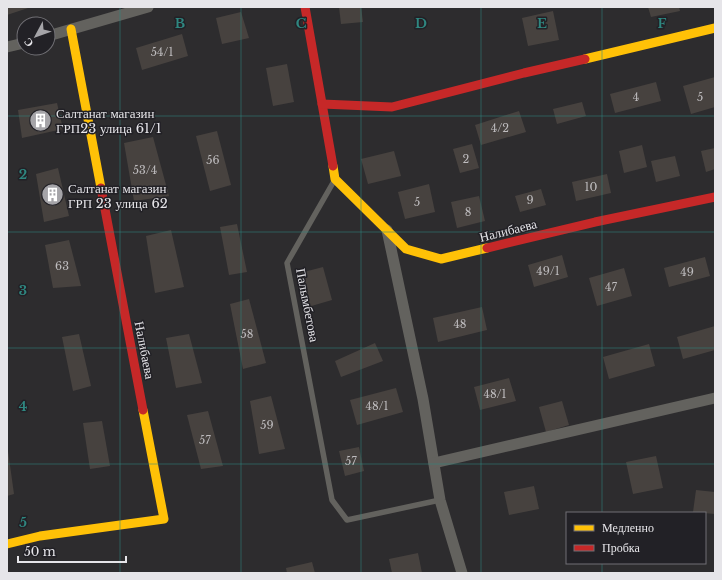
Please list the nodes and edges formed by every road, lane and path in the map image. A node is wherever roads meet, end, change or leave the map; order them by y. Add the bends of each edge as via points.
1 (148, 7) edge
2 (305, 7) edge
3 (715, 28) edge
4 (71, 29) junction
5 (56, 34) edge
6 (322, 104) junction
7 (335, 179) junction
8 (715, 197) edge
9 (387, 230) junction
10 (715, 398) edge
11 (434, 463) junction
12 (440, 500) junction
13 (7, 544) edge
14 (462, 573) edge

1 - 4 street
2 - 6 street
3 - 6 street via 524,73 392,108
4 - 5 street
4 - 13 street, Налибаева via 164,519 40,536
6 - 7 street
7 - 9 street, Налибаева
7 - 12 lane, Палымбетова via 287,263 332,500 347,520
8 - 9 street, Налибаева via 595,222 441,259 406,249
9 - 11 street
10 - 11 street
11 - 12 street
12 - 14 street

